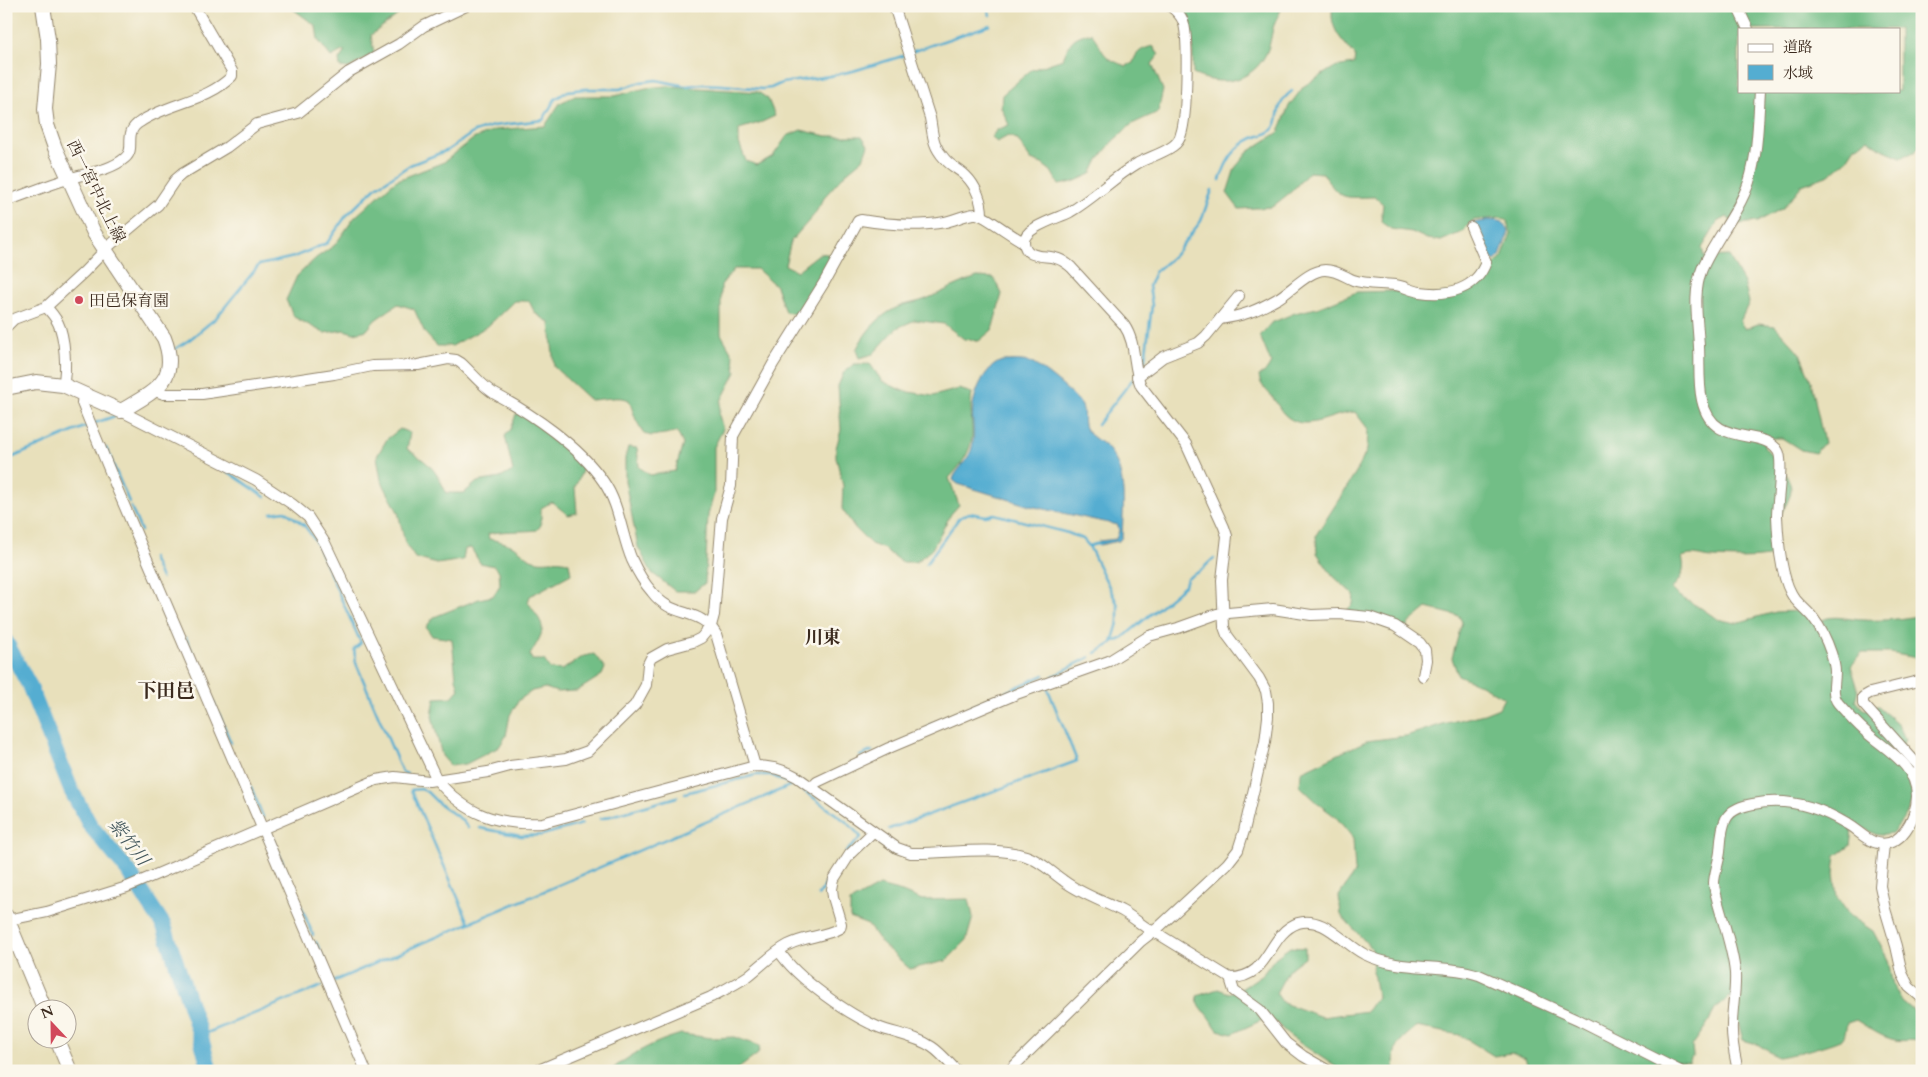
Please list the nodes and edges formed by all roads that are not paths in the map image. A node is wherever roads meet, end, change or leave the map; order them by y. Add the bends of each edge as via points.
1 (43, 6) edge
2 (194, 6) edge
3 (466, 6) edge
4 (894, 6) edge
5 (1170, 6) edge
6 (1737, 6) edge
7 (1748, 28) edge
8 (1760, 92) edge
9 (69, 178) junction
10 (6, 201) edge
11 (982, 215) junction
12 (1471, 227) dead end
13 (1024, 242) junction
14 (105, 250) junction
15 (1333, 263) dead end
16 (1323, 270) junction
17 (1239, 296) dead end
18 (46, 307) junction
19 (1220, 319) junction
20 (6, 327) edge
21 (1137, 377) junction
22 (63, 385) junction
23 (6, 388) edge
24 (155, 391) junction
25 (83, 394) junction
26 (122, 411) junction
27 (1223, 614) junction
28 (711, 626) junction
29 (1423, 676) dead end
30 (1922, 680) edge
31 (755, 766) junction
32 (1918, 770) edge
33 (437, 780) junction
34 (812, 787) junction
35 (262, 828) junction
36 (873, 832) junction
37 (1884, 844) junction
38 (7, 919) edge
39 (1151, 932) junction
40 (779, 950) junction
41 (1230, 978) junction
42 (1922, 998) edge
43 (40, 1000) edge
44 (61, 1050) edge
45 (70, 1071) edge
46 (366, 1071) edge
47 (536, 1071) edge
48 (957, 1071) edge
49 (1010, 1071) edge
50 (1329, 1071) edge
51 (1680, 1071) edge
52 (1738, 1071) edge

1 - 9 main road, 西一宮中北上線 via 49,47 46,125
2 - 9 street via 232,76 216,89 140,121 129,134 130,151 123,160
3 - 14 street via 428,24 349,72 298,113 257,124 182,174 158,206
4 - 11 street via 930,118 931,134 944,158 973,185
5 - 13 street via 1179,13 1186,31 1185,107 1178,141 1167,150 1137,163 1070,212 1031,231
6 - 7 street
8 - 32 street via 1753,168 1741,203 1703,269 1698,284 1696,309 1701,399 1707,416 1721,428 1769,443 1777,449 1781,458 1778,532 1786,579 1791,594 1813,618 1829,648 1835,666 1834,695 1837,702 1865,731 1902,762
9 - 10 street
9 - 14 main road, 西一宮中北上線
11 - 13 street
11 - 28 street via 923,225 858,221 733,436 731,486 722,518
12 - 16 street via 1486,262 1477,279 1455,291 1419,292 1395,285 1368,284
13 - 21 street via 1031,254 1054,257 1072,267 1124,325 1133,344
14 - 18 street
14 - 24 main road, 西一宮中北上線 via 168,348 166,378
15 - 16 street
16 - 19 street via 1260,308 1242,316
17 - 19 street
18 - 20 street via 14,319
18 - 22 street via 60,329 66,372
19 - 21 street via 1198,343 1163,357
21 - 27 street via 1186,444 1224,527 1227,536 1222,580
22 - 23 main road via 36,382
22 - 25 main road
24 - 26 main road, 西一宮中北上線
24 - 28 street via 202,394 372,366 456,360 494,394 541,423 591,465 612,495 632,560 652,594 677,612 699,617
25 - 26 main road
25 - 35 street via 82,403 118,491
26 - 33 street via 256,480 308,517 325,543
27 - 29 street via 1273,609 1311,615 1369,616 1395,626 1420,643 1426,660
27 - 34 street via 1149,636 1109,661 1010,696 889,748
27 - 39 street via 1227,635 1266,691 1268,717 1261,757 1238,850 1227,864
28 - 31 street
28 - 33 street via 701,638 666,649 651,658 646,685 635,704 588,752 566,759
30 - 32 street via 1863,697 1863,704
31 - 33 street via 542,823 484,817 466,809
31 - 34 street via 784,770
32 - 37 street via 1917,798 1909,825 1902,835
33 - 35 street via 395,777 376,780
34 - 36 street
35 - 38 street via 128,887 47,912
35 - 46 street
36 - 39 street via 911,853 996,852 1025,856 1041,863 1069,884 1122,911
36 - 40 street via 850,854 834,879 832,896 842,924 840,928 802,939
37 - 42 street via 1880,886 1885,909 1902,973 1909,987
37 - 52 street via 1876,843 1837,818 1812,807 1786,802 1745,805 1725,820 1717,873 1713,880 1735,969 1732,1038
38 - 43 main road
39 - 41 street
39 - 49 street
40 - 47 street via 749,975 711,997
40 - 48 street via 789,963 846,1011 878,1027 933,1047
41 - 50 street via 1234,991 1260,1010 1286,1043
41 - 51 street via 1251,974 1260,967 1286,930 1295,924 1315,922 1362,954 1380,961 1464,970 1479,975
44 - 45 main road

